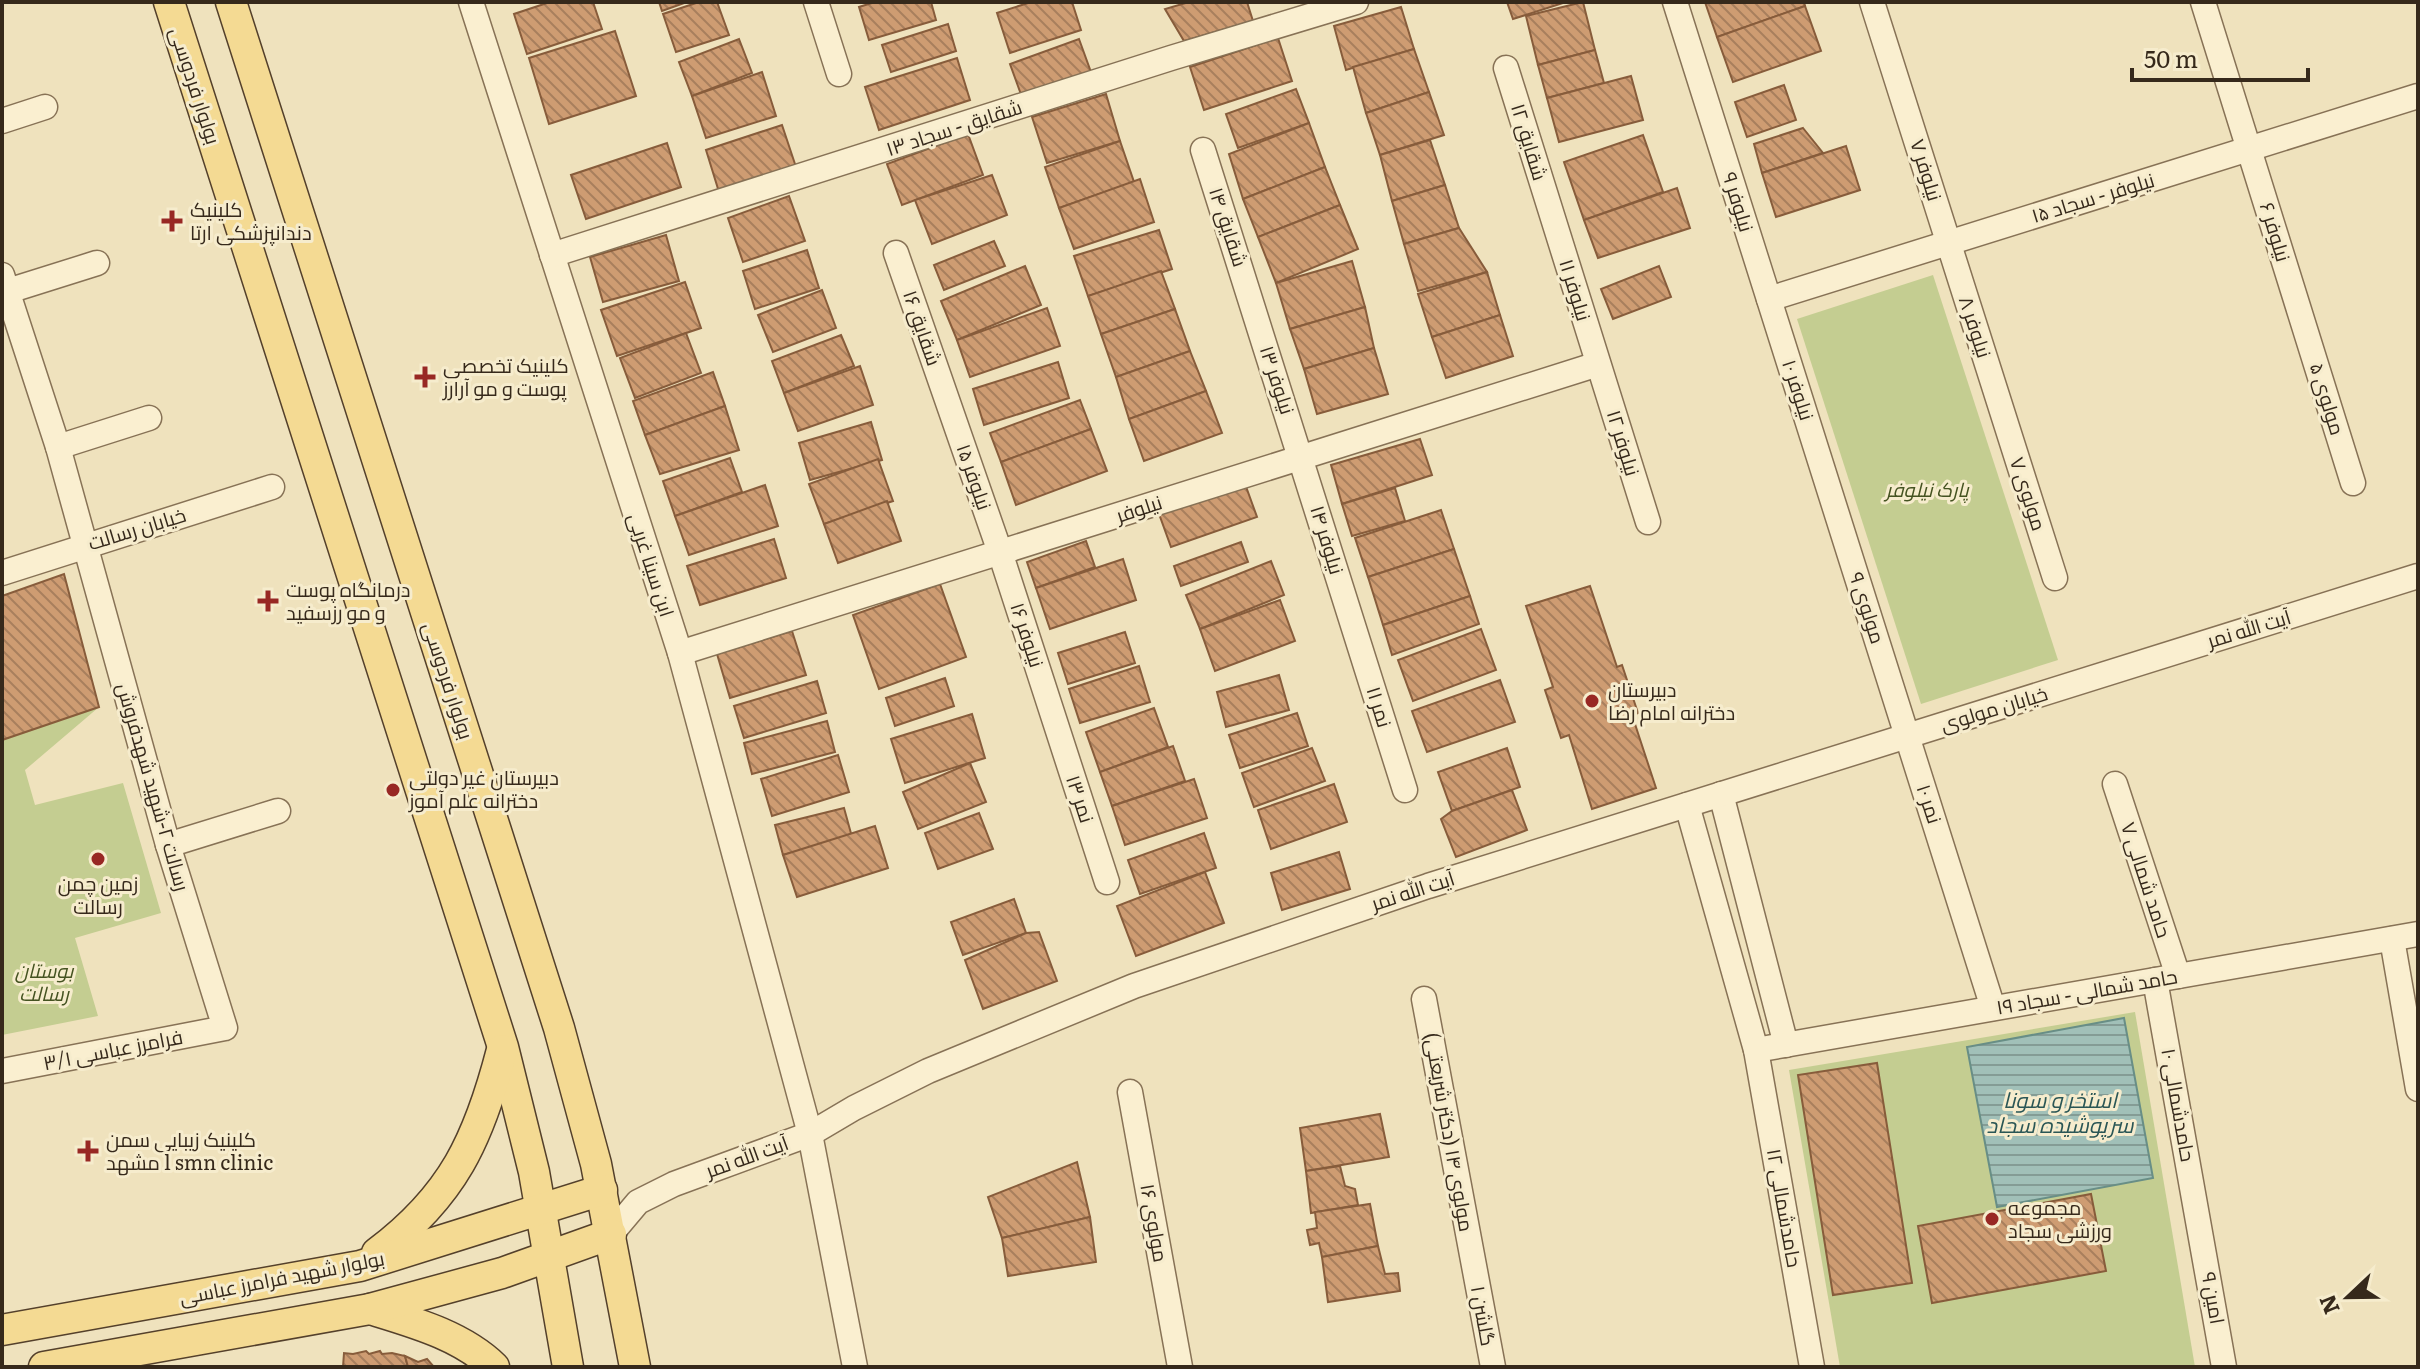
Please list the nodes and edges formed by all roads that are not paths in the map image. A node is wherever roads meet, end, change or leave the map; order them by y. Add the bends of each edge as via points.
1 (169, 2) edge
2 (231, 2) edge
3 (471, 2) edge
4 (816, 2) edge
5 (1356, 2) edge
6 (1675, 2) edge
7 (1872, 2) edge
8 (2203, 2) edge
9 (1506, 68) dead end
10 (839, 74) dead end
11 (2418, 96) edge
12 (45, 107) dead end
13 (2, 121) edge
14 (2249, 149) junction
15 (1203, 150) dead end
16 (1552, 216) joint
17 (1949, 243) junction
18 (896, 253) dead end
19 (552, 255) junction
20 (97, 263) dead end
21 (5, 283) edge
22 (1769, 299) junction
23 (1252, 304) joint
24 (2301, 316) joint
25 (1598, 364) junction
26 (948, 403) joint
27 (2002, 410) joint
28 (149, 418) dead end
29 (58, 447) junction
30 (1302, 457) junction
31 (1826, 481) joint
32 (2353, 483) dead end
33 (272, 487) dead end
34 (1648, 522) dead end
35 (85, 545) junction
36 (1000, 552) junction
37 (2, 573) edge
38 (2418, 576) edge
39 (2055, 578) dead end
40 (1353, 624) joint
41 (680, 653) junction
42 (2080, 682) joint
43 (1053, 717) joint
44 (1907, 736) junction
45 (2115, 784) dead end
46 (1405, 790) dead end
47 (1721, 794) junction
48 (1687, 805) junction
49 (278, 811) dead end
50 (168, 845) junction
51 (1107, 882) dead end
52 (2418, 934) edge
53 (2392, 939) junction
54 (2166, 978) junction
55 (1424, 999) dead end
56 (1993, 1008) junction
57 (225, 1028) joint
58 (1786, 1045) junction
59 (503, 1047) junction
60 (1756, 1050) junction
61 (2, 1071) edge
62 (2418, 1089) edge
63 (1130, 1092) dead end
64 (810, 1134) junction
65 (602, 1190) junction
66 (638, 1202) junction
67 (541, 1208) junction
68 (2201, 1229) joint
69 (611, 1234) junction
70 (549, 1255) junction
71 (1474, 1265) joint
72 (360, 1266) junction
73 (370, 1309) junction
74 (2, 1330) edge
75 (1179, 1361) edge
76 (44, 1367) edge
77 (494, 1367) edge
78 (568, 1367) edge
79 (635, 1367) edge
80 (855, 1367) edge
81 (1493, 1367) edge
82 (1812, 1367) edge
83 (2224, 1367) edge

1 - 59 main road, بولوار فردوسی
2 - 65 main road, بولوار فردوسی via 559,1028
3 - 19 street, ابن سینا غربی
4 - 10 street
5 - 19 street, شقایق - سجاد ۱۳
6 - 22 street, نیلوفر ۹
7 - 17 street, نیلوفر ۷
8 - 14 street, نیلوفر ۶
9 - 16 street, شقایق ۱۲
11 - 14 street, نیلوفر - سجاد ۱۵
12 - 13 street
14 - 17 street, نیلوفر - سجاد ۱۵
14 - 24 street, نیلوفر ۶
15 - 23 street, شقایق ۱۴
16 - 25 street, نیلوفر ۱۱
17 - 22 street, نیلوفر - سجاد ۱۵
17 - 27 street, نیلوفر ۸
18 - 26 street, شقایق ۱۶
19 - 41 street, ابن سینا غربی
20 - 21 street
21 - 29 street, رسالت ۲-شهید شهدفروش
22 - 31 street, نیلوفر ۱۰
23 - 30 street, نیلوفر ۱۳
24 - 32 street, مولوی ۵
25 - 30 street, نیلوفر
25 - 34 street, نیلوفر ۱۲
26 - 36 street, نیلوفر ۱۵
27 - 39 street, مولوی ۷
28 - 29 street
29 - 35 street, رسالت ۲-شهید شهدفروش
30 - 36 street, نیلوفر
30 - 40 street, نیلوفر ۱۴
31 - 44 street, مولوی ۹
33 - 35 street, خیابان رسالت
35 - 37 street, خیابان رسالت
35 - 50 street, رسالت ۲-شهید شهدفروش
36 - 41 street, نیلوفر
36 - 43 street, نیلوفر ۱۶
38 - 42 street, آیت الله نمر
40 - 46 street, نمر ۱۱
41 - 64 street, ابن سینا غربی
42 - 44 street, خیابان مولوی
43 - 51 street, نمر ۱۳
44 - 47 street, آیت الله نمر
44 - 56 street, نمر ۱۰
45 - 54 street, حامد شمالی ۷
47 - 48 street, آیت الله نمر
47 - 58 street
48 - 60 street, حامدشمالی ۱۲
48 - 64 street, آیت الله نمر via 1134,986 928,1071
49 - 50 street
50 - 57 street, رسالت ۲-شهید شهدفروش
52 - 53 street, حامد شمالی - سجاد ۱۹
53 - 54 street, حامد شمالی - سجاد ۱۹
53 - 62 street
54 - 56 street, حامد شمالی - سجاد ۱۹
54 - 68 street, حامدشمالی ۱۰
55 - 71 street, مولوی ۱۴ (دکتر شریعتی)
56 - 58 street, حامد شمالی - سجاد ۱۹
57 - 61 street, فرامرز عباسی ۳/۱
58 - 60 street, حامد شمالی - سجاد ۱۹
59 - 67 main road, بولوار فردوسی
59 - 72 main road via 469,1148 434,1203
60 - 82 street, حامدشمالی ۱۲
63 - 75 street, مولوی ۱۶
64 - 66 street, آیت الله نمر
64 - 80 street, ابن سینا غربی
65 - 66 street
65 - 67 main road, بولوار شهید فرامرز عباسی
65 - 69 main road, بولوار فردوسی
66 - 69 street, آیت الله نمر
67 - 70 main road, بولوار فردوسی
67 - 72 main road, بولوار شهید فرامرز عباسی
68 - 83 street, امین ۹
69 - 70 main road
69 - 79 main road, بولوار فردوسی
70 - 73 main road
70 - 78 main road, بولوار فردوسی
71 - 81 street, گلشن ۱
72 - 74 main road, بولوار شهید فرامرز عباسی
73 - 76 main road
73 - 77 main road via 426,1326

